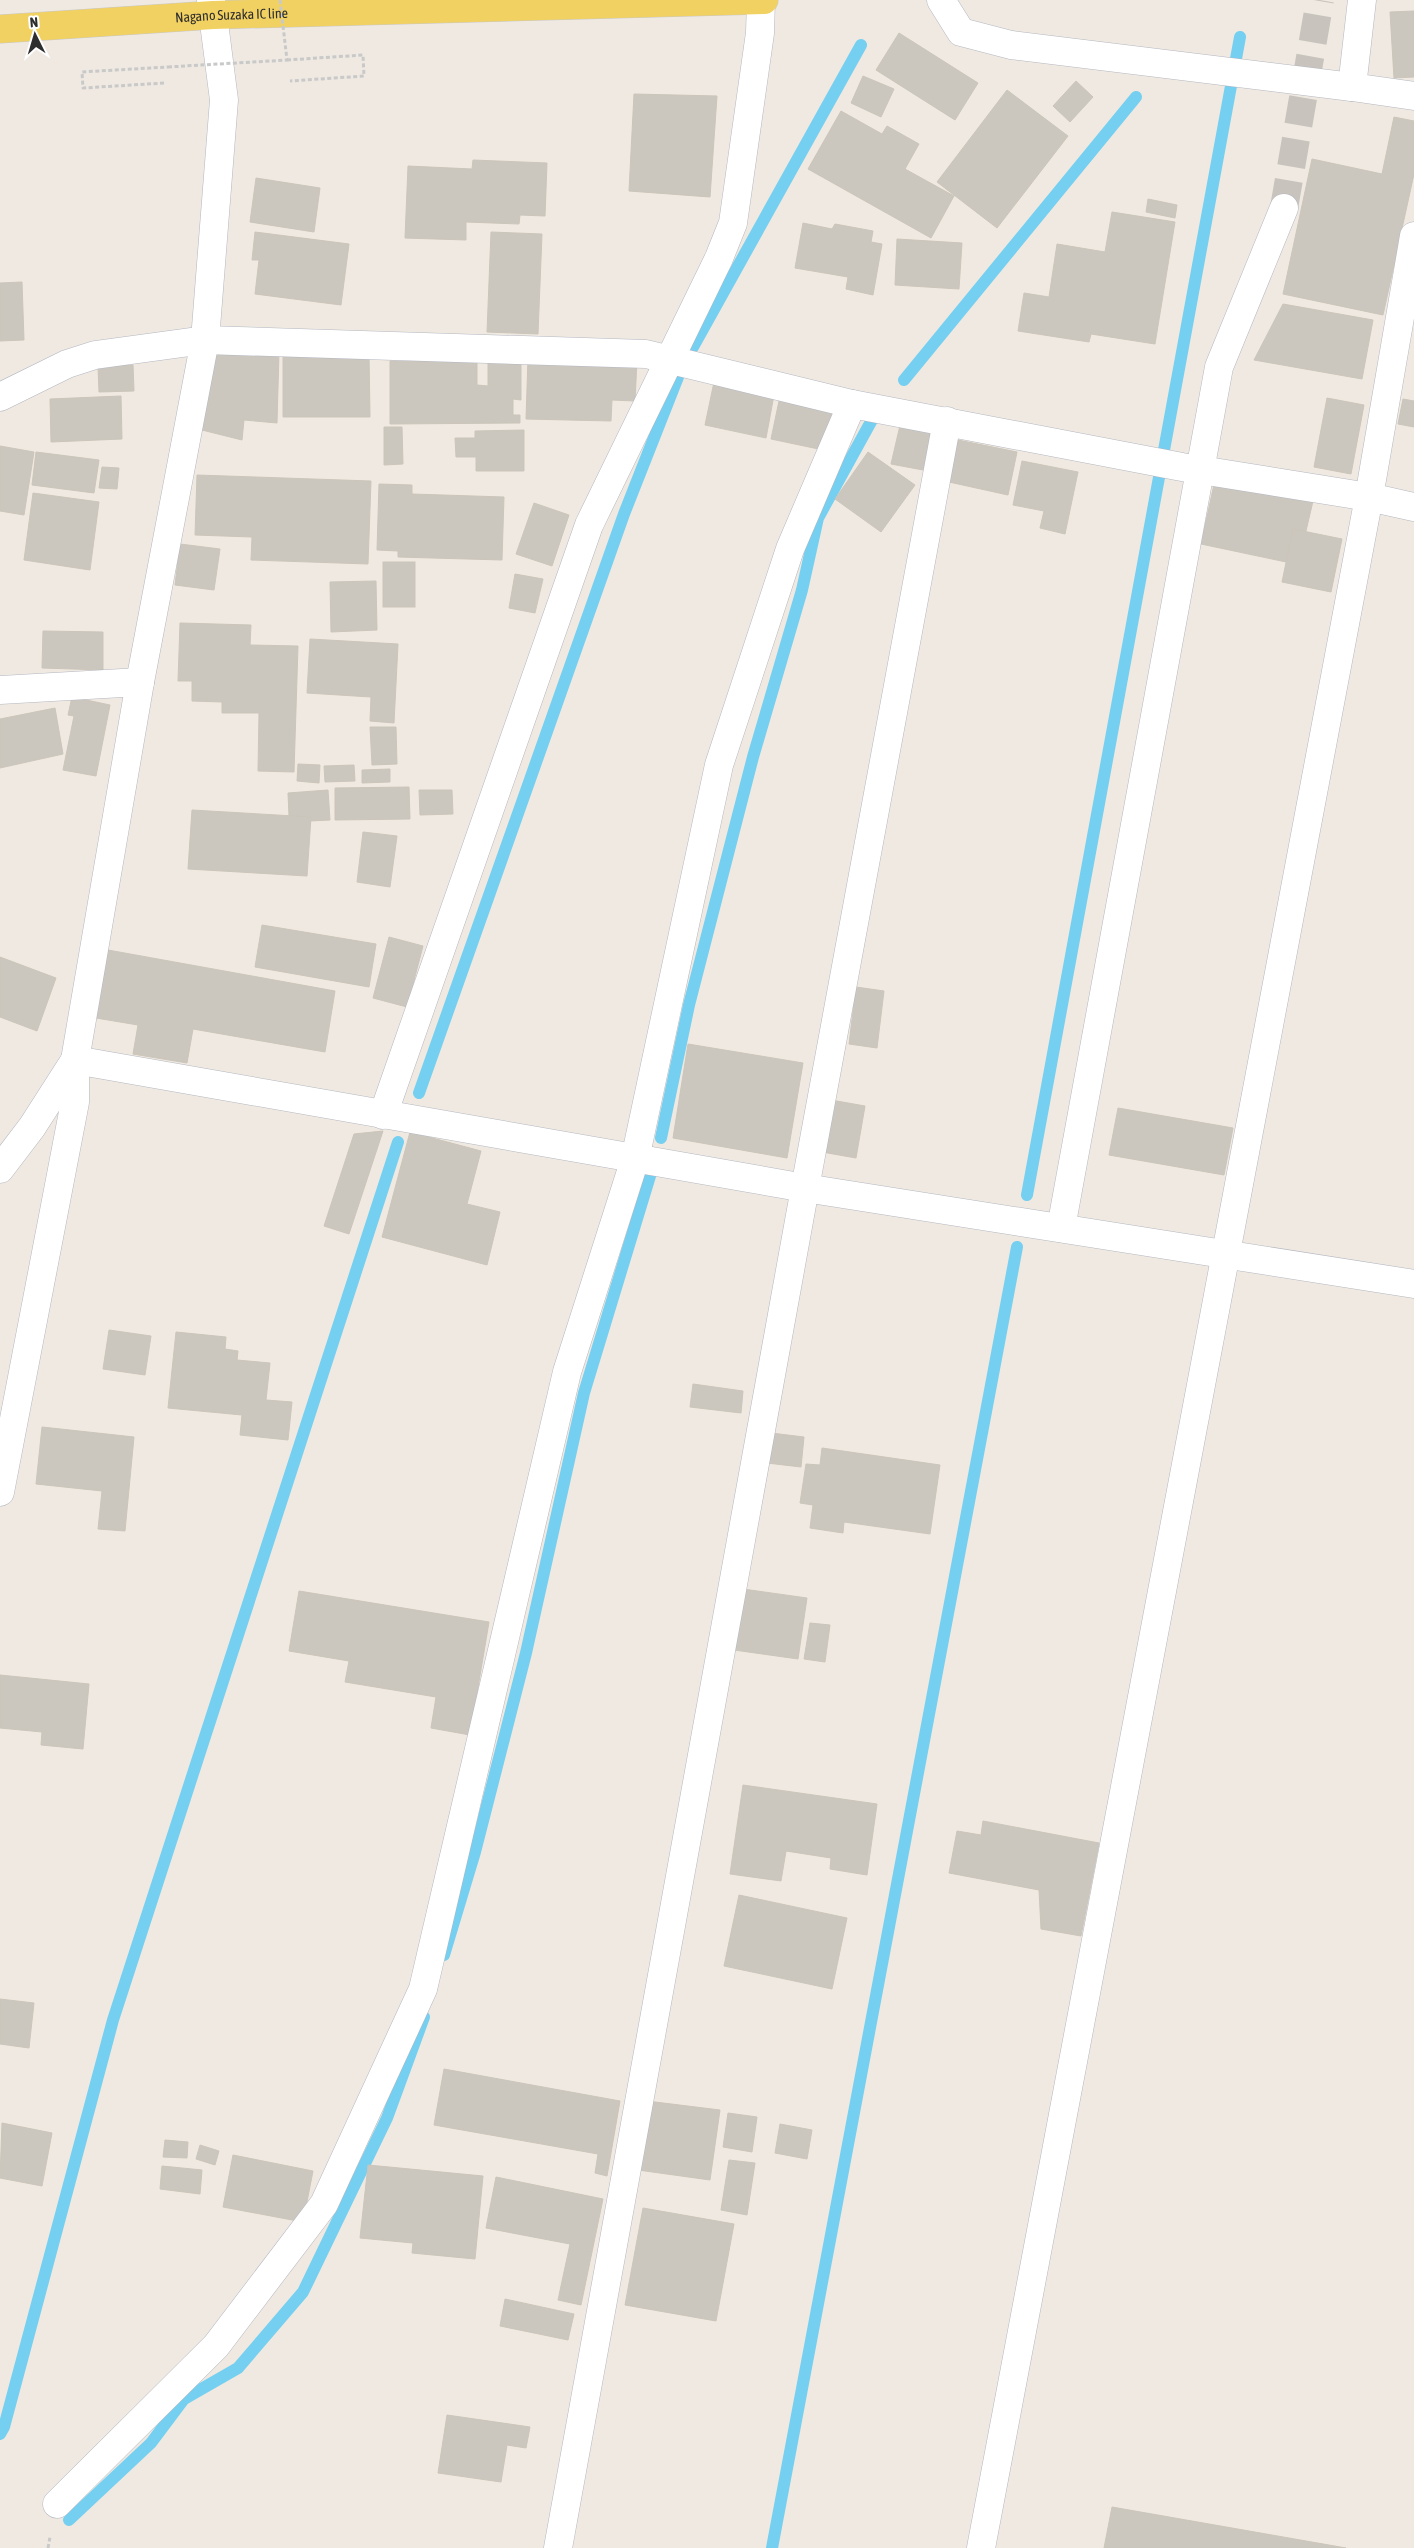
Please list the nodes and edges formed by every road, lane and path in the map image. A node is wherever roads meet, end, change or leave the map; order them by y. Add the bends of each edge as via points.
1 (280, 0) edge
2 (762, 0) edge
3 (941, 0) edge
4 (1362, 0) edge
5 (212, 7) edge
6 (0, 30) edge
7 (287, 60) junction
8 (290, 81) dead end
9 (164, 83) dead end
10 (1352, 87) junction
11 (1414, 96) edge
12 (1284, 208) tunnel mouth
13 (1414, 236) edge
14 (205, 340) junction
15 (669, 360) junction
16 (0, 397) edge
17 (852, 404) junction
18 (947, 421) junction
19 (1191, 468) junction
20 (1369, 497) junction
21 (1414, 507) edge
22 (140, 682) junction
23 (0, 690) edge
24 (75, 1060) junction
25 (383, 1115) junction
26 (635, 1159) junction
27 (0, 1169) edge
28 (804, 1188) junction
29 (1061, 1228) junction
30 (1226, 1256) junction
31 (1414, 1284) edge
32 (0, 1492) edge
33 (57, 2504) dead end
34 (558, 2548) edge
35 (982, 2548) edge

1 - 7 path, bridge
2 - 5 main road, Nagano Suzaka IC line
2 - 15 street via 733,223
3 - 10 street via 962,32 1012,45
4 - 10 street
5 - 6 main road, Nagano Suzaka IC line
5 - 14 street via 224,100
7 - 8 path via 362,55 364,76
7 - 9 path, bridge via 82,72 83,88
10 - 11 street
12 - 19 street via 1219,367
13 - 20 street
14 - 15 street via 646,354
14 - 16 street via 95,355 67,364
14 - 22 street
15 - 17 street
15 - 25 street via 589,525
17 - 18 street
17 - 26 street via 790,549 719,765
18 - 19 street
18 - 28 street
19 - 20 street
19 - 29 street
20 - 21 street
20 - 30 street
22 - 23 street
22 - 24 street
24 - 25 street
24 - 27 street via 32,1127
24 - 32 street via 75,1102
25 - 26 street
26 - 28 street
26 - 33 street via 567,1372 423,1989 324,2204 216,2346
28 - 29 street
28 - 34 street
29 - 30 street
30 - 31 street
30 - 35 street

